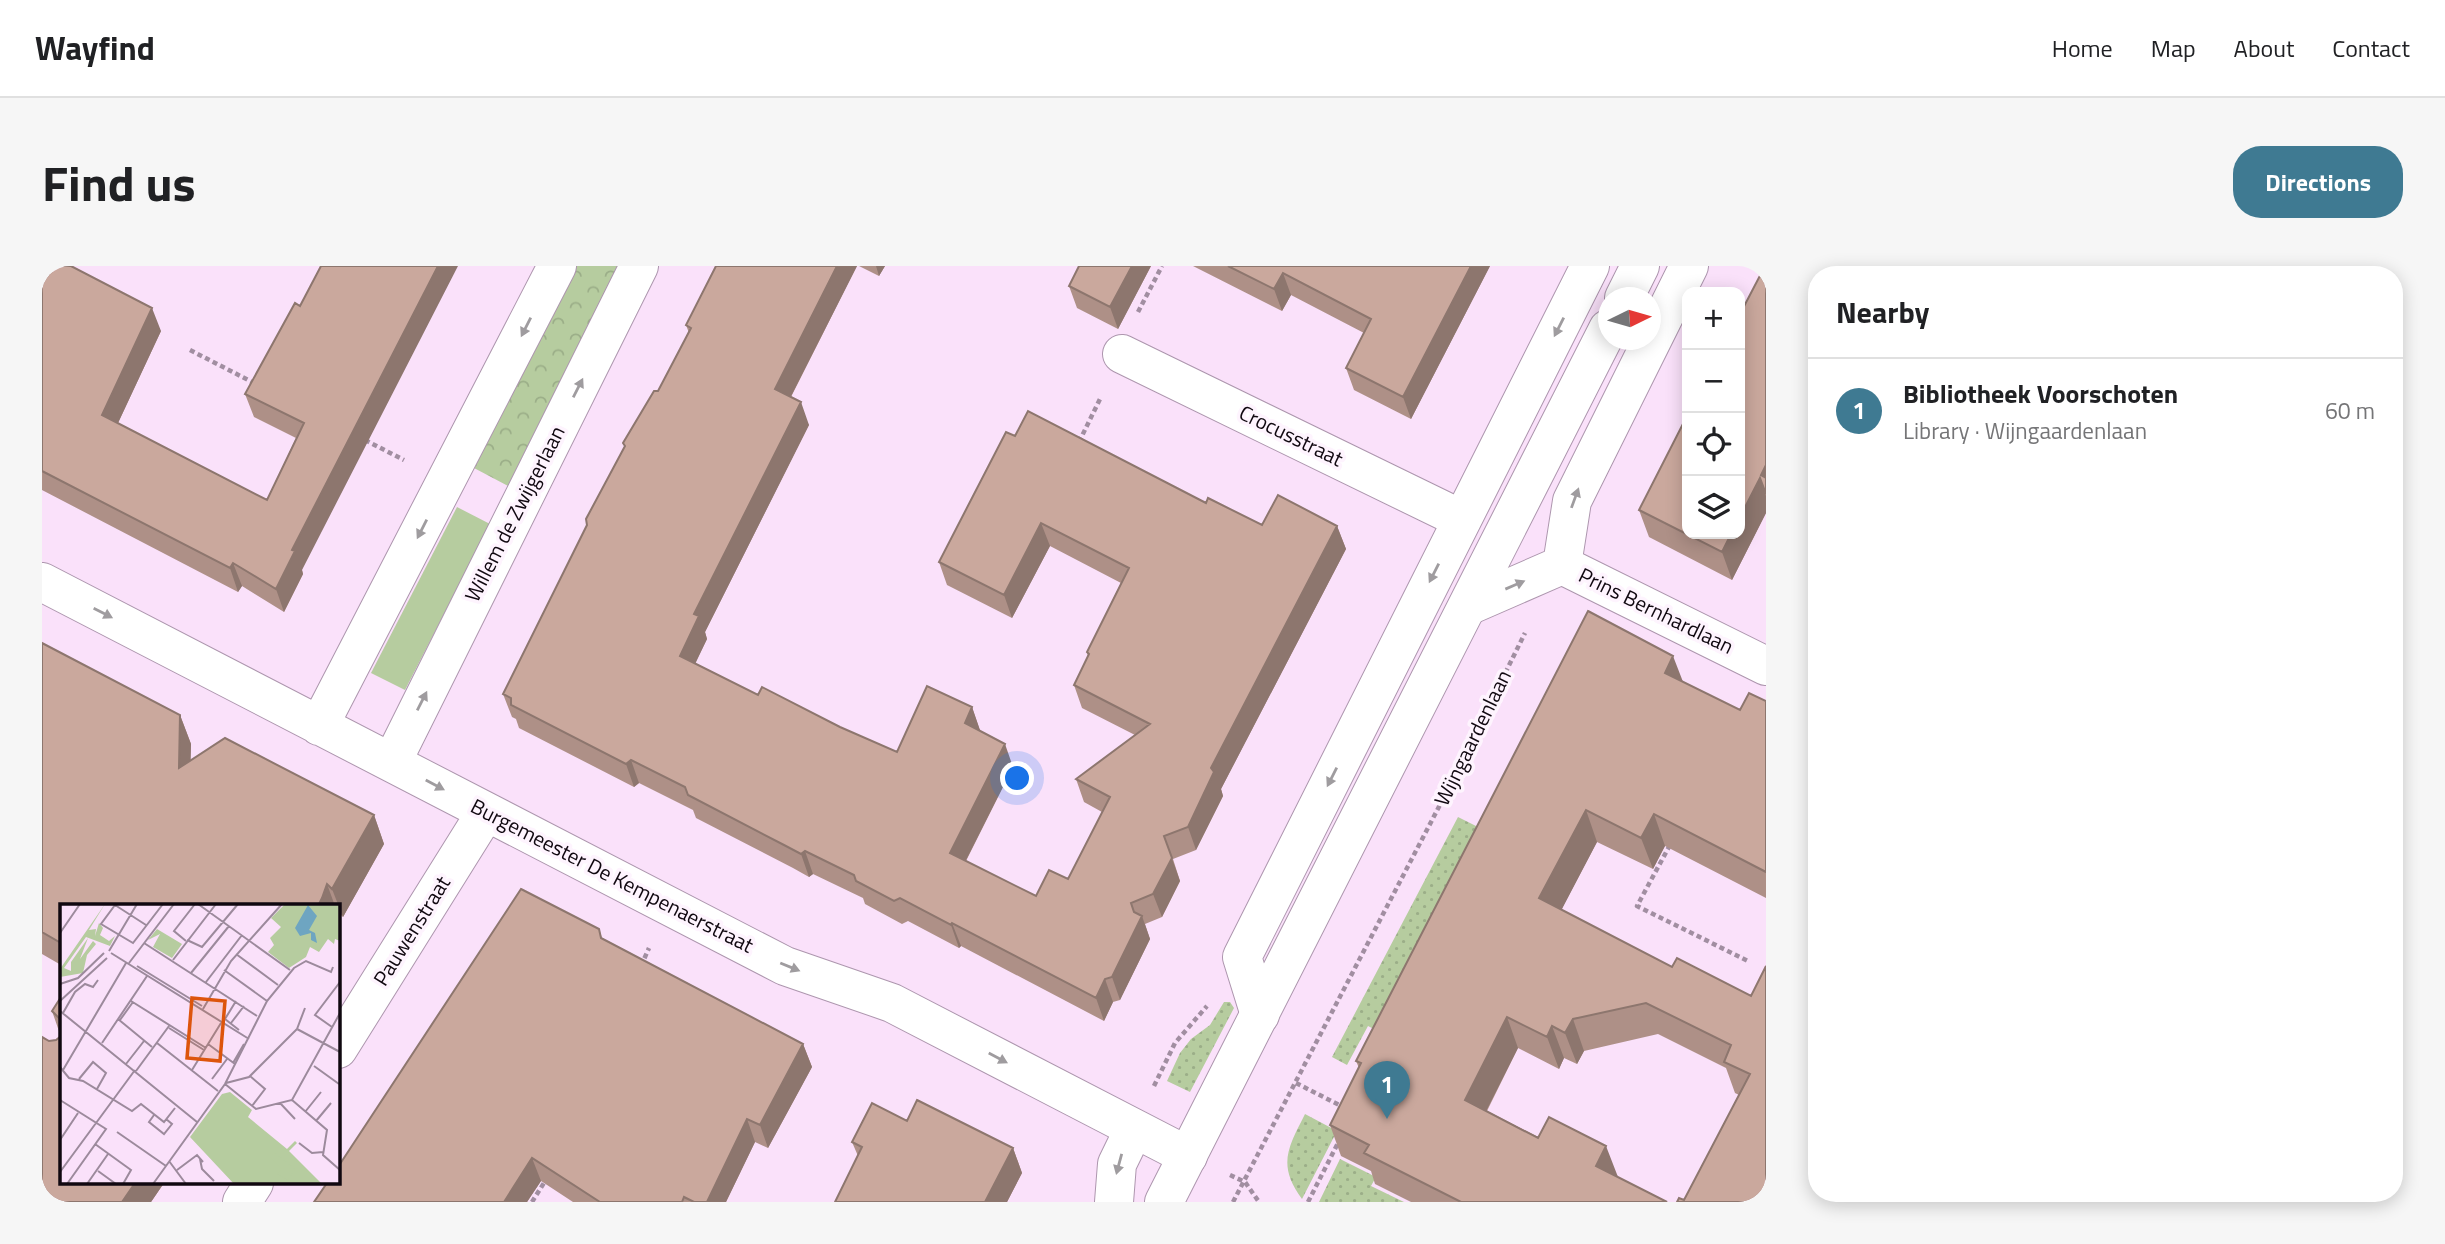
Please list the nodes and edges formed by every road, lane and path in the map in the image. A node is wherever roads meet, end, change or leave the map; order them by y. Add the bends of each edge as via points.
1 (557, 266) edge
2 (639, 266) edge
3 (1590, 266) edge
4 (1640, 266) edge
5 (1689, 266) edge
6 (1630, 287) edge
7 (1598, 349) edge
8 (190, 350) dead end
9 (1122, 354) joint
10 (263, 388) edge
11 (361, 438) edge
12 (1074, 453) edge
13 (446, 482) junction
14 (1461, 519) junction
15 (1562, 565) junction
16 (42, 582) edge
17 (1468, 606) junction
18 (1526, 631) dead end
19 (1766, 666) edge
20 (319, 726) junction
21 (392, 762) junction
22 (486, 812) junction
23 (1676, 834) edge
24 (668, 906) junction
25 (1242, 957) junction
26 (1750, 962) dead end
27 (637, 977) edge
28 (1260, 1014) junction
29 (340, 1046) edge
30 (1296, 1083) junction
31 (1349, 1110) edge
32 (1134, 1129) junction
33 (1343, 1135) edge
34 (1188, 1156) junction
35 (554, 1168) edge
36 (1245, 1182) junction
37 (253, 1184) edge
38 (242, 1202) edge
39 (532, 1202) edge
40 (1114, 1202) edge
41 (1164, 1202) edge
42 (1233, 1202) edge
43 (1259, 1202) edge
44 (1308, 1202) edge

1 -> 13 street
21 -> 2 street, Willem de Zwijgerlaan
3 -> 14 street
4 - 6 street
15 -> 5 street via 1572,500
7 - 17 street
8 - 10 path
9 - 12 path
9 - 14 street, Crocusstraat
11 - 13 path
13 -> 20 street
14 -> 25 street
17 -> 15 street, Prins Bernhardlaan
15 - 19 street, Prins Bernhardlaan
16 -> 20 street, Burgemeester De Kempenaerstraat
17 - 28 street
18 - 30 path, Wijngaardenlaan
20 - 21 street, Burgemeester De Kempenaerstraat
21 -> 22 street, Burgemeester De Kempenaerstraat
22 - 24 street, Burgemeester De Kempenaerstraat
22 - 29 street, Pauwenstraat
23 - 26 path via 1637,906
24 - 27 path
24 -> 32 street, Burgemeester De Kempenaerstraat via 785,966 892,1003
25 - 28 street
25 - 32 path via 1175,1043
28 - 34 street
30 - 31 path
30 - 36 path, Wijngaardenlaan
32 - 34 street, Burgemeester De Kempenaerstraat
32 -> 40 street via 1116,1164
33 - 44 path
34 - 41 street
35 - 39 path
36 - 42 path, Wijngaardenlaan
36 - 43 path
37 - 38 street

